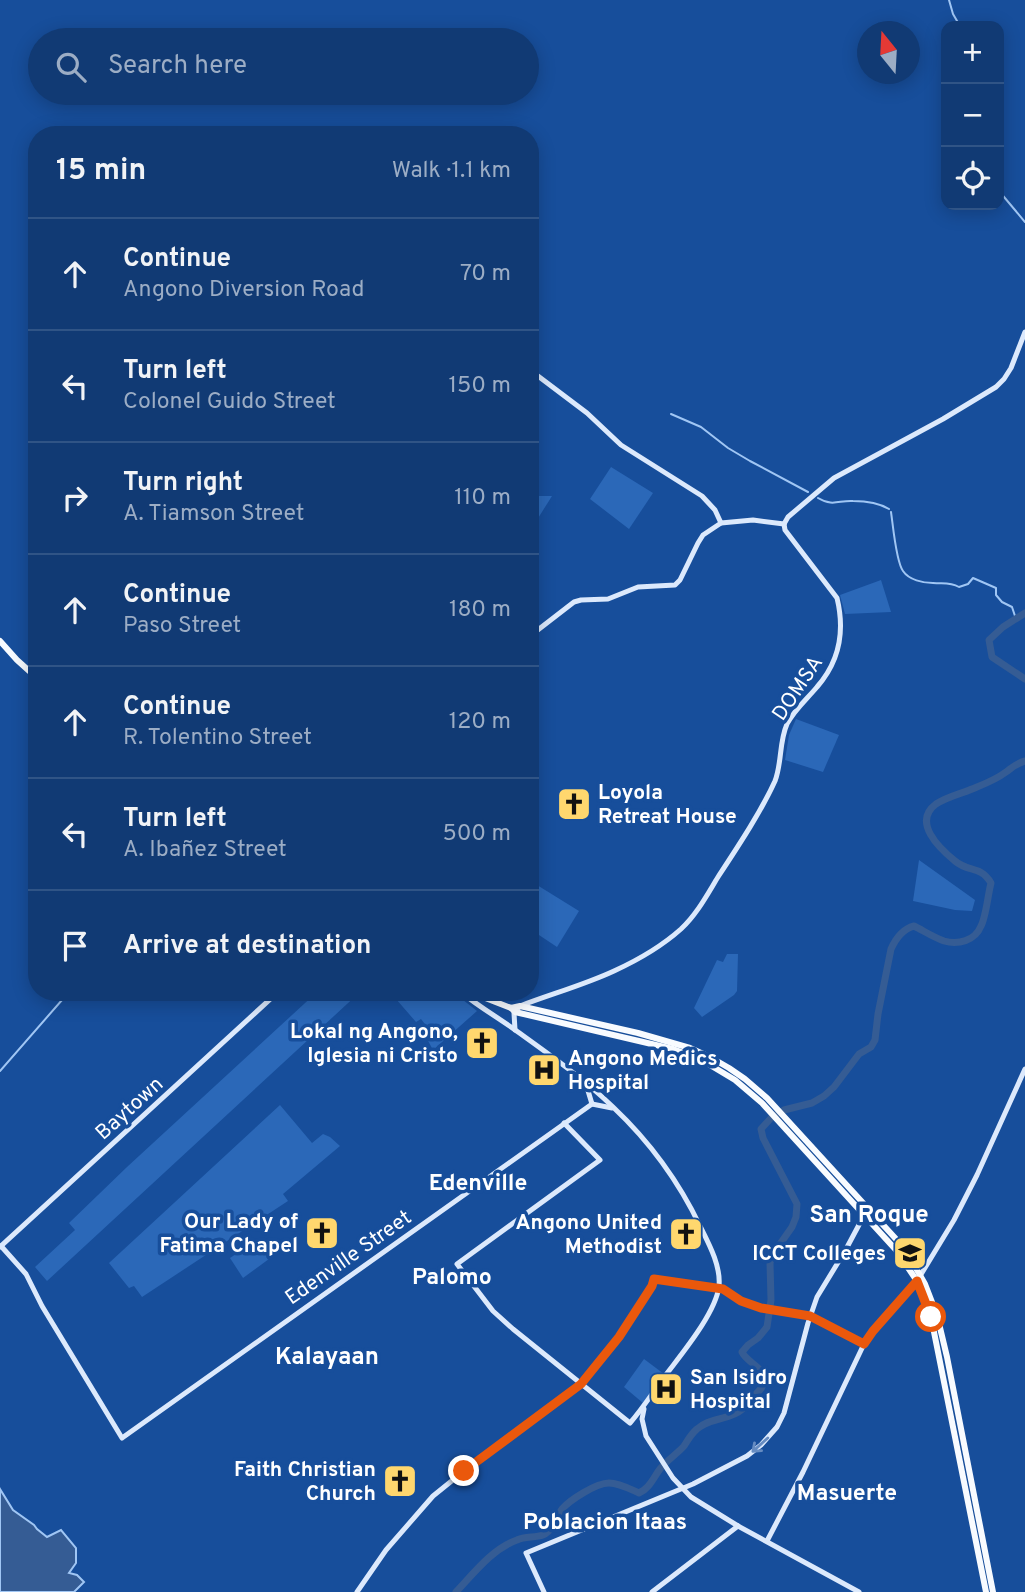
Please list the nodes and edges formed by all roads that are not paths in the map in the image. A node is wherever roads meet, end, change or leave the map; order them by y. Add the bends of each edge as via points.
1 (1025, 332) edge
2 (539, 377) edge
3 (721, 523) junction
4 (784, 524) junction
5 (539, 629) edge
6 (0, 641) edge
7 (28, 670) edge
8 (539, 1000) edge
9 (268, 1001) edge
10 (474, 1001) edge
11 (489, 1001) edge
12 (536, 1001) edge
13 (515, 1009) junction
14 (515, 1030) junction
15 (1025, 1069) edge
16 (586, 1084) junction
17 (592, 1104) junction
18 (615, 1109) junction
19 (564, 1123) junction
20 (866, 1211) junction
21 (1, 1246) edge
22 (919, 1278) junction
23 (719, 1288) junction
24 (810, 1316) junction
25 (864, 1344) junction
26 (581, 1384) junction
27 (645, 1406) junction
28 (962, 1455) junction
29 (682, 1489) junction
30 (738, 1526) junction
31 (767, 1541) junction
32 (357, 1592) edge
33 (544, 1592) edge
34 (652, 1592) edge
35 (859, 1592) edge
36 (986, 1592) edge
37 (993, 1592) edge

1 - 4 street via 1010,368 996,387 834,478
2 - 3 street via 621,446 702,496
3 - 4 street via 753,520
3 - 5 street via 703,535 675,585 638,587 608,599 574,602
4 - 8 street, DOMSA via 837,598 841,626 828,674 787,725 771,790 683,927 614,971
6 - 7 main road
9 - 21 street, Baytown
10 - 14 street
11 - 13 main road
12 - 13 street, DOMSA
13 - 14 street
13 - 20 main road via 667,1040 711,1061 765,1101
14 - 16 street
15 - 22 street via 962,1205
16 - 17 street
16 - 18 street
17 - 18 street
17 - 19 street, Edenville Street
18 - 23 street via 659,1158 688,1201 712,1250
19 - 21 street, Edenville Street via 122,1438 26,1274
19 - 26 street via 600,1160 457,1264 493,1311
20 - 22 main road
20 - 24 street
22 - 25 street
22 - 28 main road via 950,1390
23 - 24 street via 771,1311
23 - 26 street via 654,1279 619,1337
23 - 27 street via 711,1311
24 - 25 street
24 -> 29 street via 777,1427 747,1456
25 - 31 street
26 - 27 street via 630,1423
26 - 32 street via 443,1487 386,1550
27 - 29 street via 643,1428
28 - 36 main road
28 - 37 main road
29 - 30 street
29 - 33 street via 526,1553
30 - 31 street
30 - 34 street
31 - 35 street

